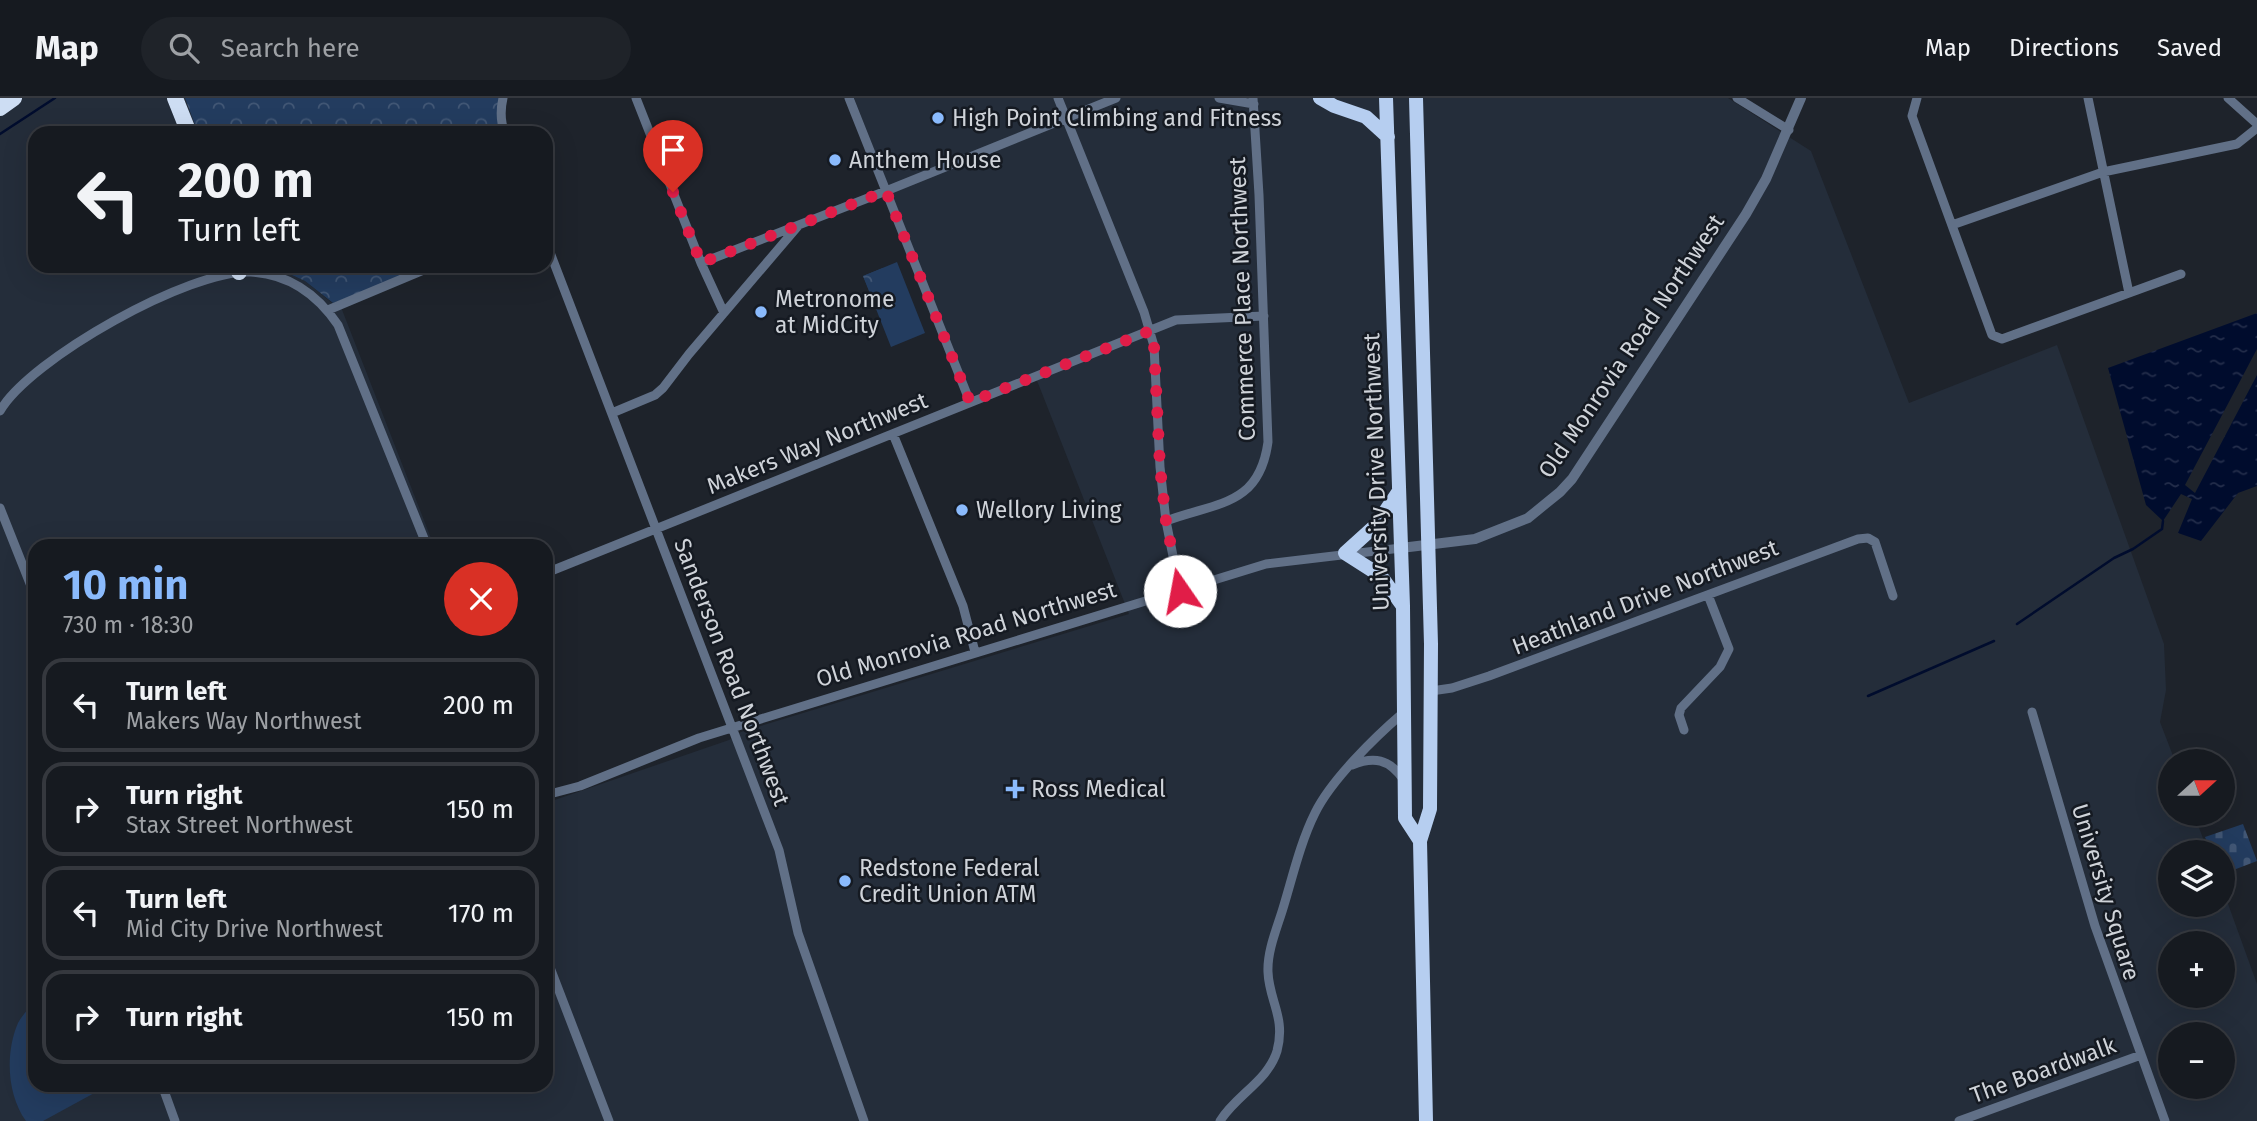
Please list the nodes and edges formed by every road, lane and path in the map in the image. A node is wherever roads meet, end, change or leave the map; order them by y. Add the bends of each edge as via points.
1 (14, 98) edge
2 (175, 98) edge
3 (503, 98) edge
4 (636, 98) edge
5 (849, 98) edge
6 (1058, 98) edge
7 (1116, 98) edge
8 (1219, 98) edge
9 (1321, 98) edge
10 (1386, 98) edge
11 (1416, 98) edge
12 (1737, 98) edge
13 (1801, 98) edge
14 (1917, 98) edge
15 (2088, 98) edge
16 (2228, 98) edge
17 (1254, 101) edge
18 (0, 108) edge
19 (1066, 119) junction
20 (186, 126) edge
21 (502, 126) edge
22 (2257, 126) edge
23 (1789, 130) junction
24 (1388, 137) junction
25 (2103, 172) junction
26 (886, 191) junction
27 (1952, 225) junction
28 (798, 226) junction
29 (553, 260) edge
30 (701, 263) junction
31 (226, 273) edge
32 (262, 273) edge
33 (416, 273) edge
34 (2181, 274) dead end
35 (2129, 293) junction
36 (328, 310) junction
37 (724, 313) junction
38 (1264, 316) junction
39 (1150, 331) junction
40 (970, 402) junction
41 (0, 411) edge
42 (612, 413) junction
43 (893, 433) junction
44 (1400, 491) junction
45 (0, 508) edge
46 (1166, 521) junction
47 (657, 528) junction
48 (423, 539) edge
49 (1430, 546) junction
50 (1401, 548) junction
51 (1345, 553) junction
52 (553, 570) edge
53 (28, 578) edge
54 (1180, 591) junction
55 (1708, 595) junction
56 (1893, 596) dead end
57 (1403, 606) junction
58 (975, 652) junction
59 (1431, 691) junction
60 (2032, 712) dead end
61 (1403, 713) junction
62 (733, 729) junction
63 (1684, 730) dead end
64 (1351, 765) junction
65 (1405, 781) junction
66 (553, 793) edge
67 (1420, 841) junction
68 (553, 975) edge
69 (2141, 1055) junction
70 (165, 1092) edge
71 (175, 1121) edge
72 (609, 1121) edge
73 (864, 1121) edge
74 (1220, 1121) edge
75 (1426, 1121) edge
76 (1959, 1121) edge
77 (2165, 1121) edge

1 - 18 highway
2 - 20 highway
3 - 21 street
4 - 30 street
5 - 26 street
6 - 19 street
7 - 19 street
8 - 17 street
9 - 24 highway via 1366,117
10 - 24 highway, University Drive Northwest
11 - 49 highway, University Drive Northwest
12 - 23 street
13 - 23 street, Old Monrovia Road Northwest
14 - 27 street via 1912,116
15 - 25 street
16 - 22 street
17 - 38 street, Commerce Place Northwest
19 - 26 street
19 - 39 street
22 - 25 street via 2237,144
23 - 49 street, Old Monrovia Road Northwest via 1746,214 1572,479 1528,518 1475,539
24 - 44 highway, University Drive Northwest
25 - 27 street
25 - 35 street
26 - 28 street
26 - 40 street
27 - 35 street via 1992,335 2002,339
28 - 30 street
28 - 37 street
29 - 42 street, Sanderson Road Northwest
30 - 37 street
31 - 41 street via 176,291 80,342 26,380
32 - 36 street via 295,283
33 - 36 street
34 - 35 street
36 - 48 street via 344,339
37 - 42 street via 663,388
38 - 39 street, Makers Way Northwest via 1176,320
38 - 46 street, Commerce Place Northwest via 1268,442 1259,476 1245,492 1227,502
39 - 40 street, Makers Way Northwest
39 - 46 street
40 - 43 street, Makers Way Northwest
42 - 47 street, Sanderson Road Northwest
43 - 47 street, Makers Way Northwest
43 - 58 street via 963,606
44 - 50 highway, University Drive Northwest
44 - 51 highway via 1376,525
45 - 53 street
46 - 54 street
47 - 52 street, Makers Way Northwest
47 - 62 street, Sanderson Road Northwest
49 - 50 street, Old Monrovia Road Northwest
49 - 59 highway, University Drive Northwest
50 - 51 street, Old Monrovia Road Northwest
50 - 57 highway, University Drive Northwest
51 - 54 street, Old Monrovia Road Northwest via 1266,564
51 - 57 highway via 1381,576
54 - 58 street, Old Monrovia Road Northwest
55 - 56 street, Heathland Drive Northwest via 1868,538 1875,542
55 - 59 street, Heathland Drive Northwest via 1489,676
55 - 63 street via 1729,649 1720,667 1681,708 1678,715
57 - 61 highway, University Drive Northwest
58 - 62 street, Old Monrovia Road Northwest
59 - 67 highway, University Drive Northwest via 1430,809
60 - 69 street, University Square via 2095,926
61 - 64 street
61 - 65 highway, University Drive Northwest
62 - 66 street, Old Monrovia Road Northwest
62 - 73 street, Sanderson Road Northwest via 779,850 798,933
64 - 65 street via 1383,761
64 - 74 street via 1315,812 1270,952 1268,973 1280,1019 1277,1051 1268,1071
65 - 67 highway, University Drive Northwest via 1405,818
67 - 75 highway, University Drive Northwest
68 - 72 street
69 - 76 street, The Boardwalk
69 - 77 street, University Square
70 - 71 street

